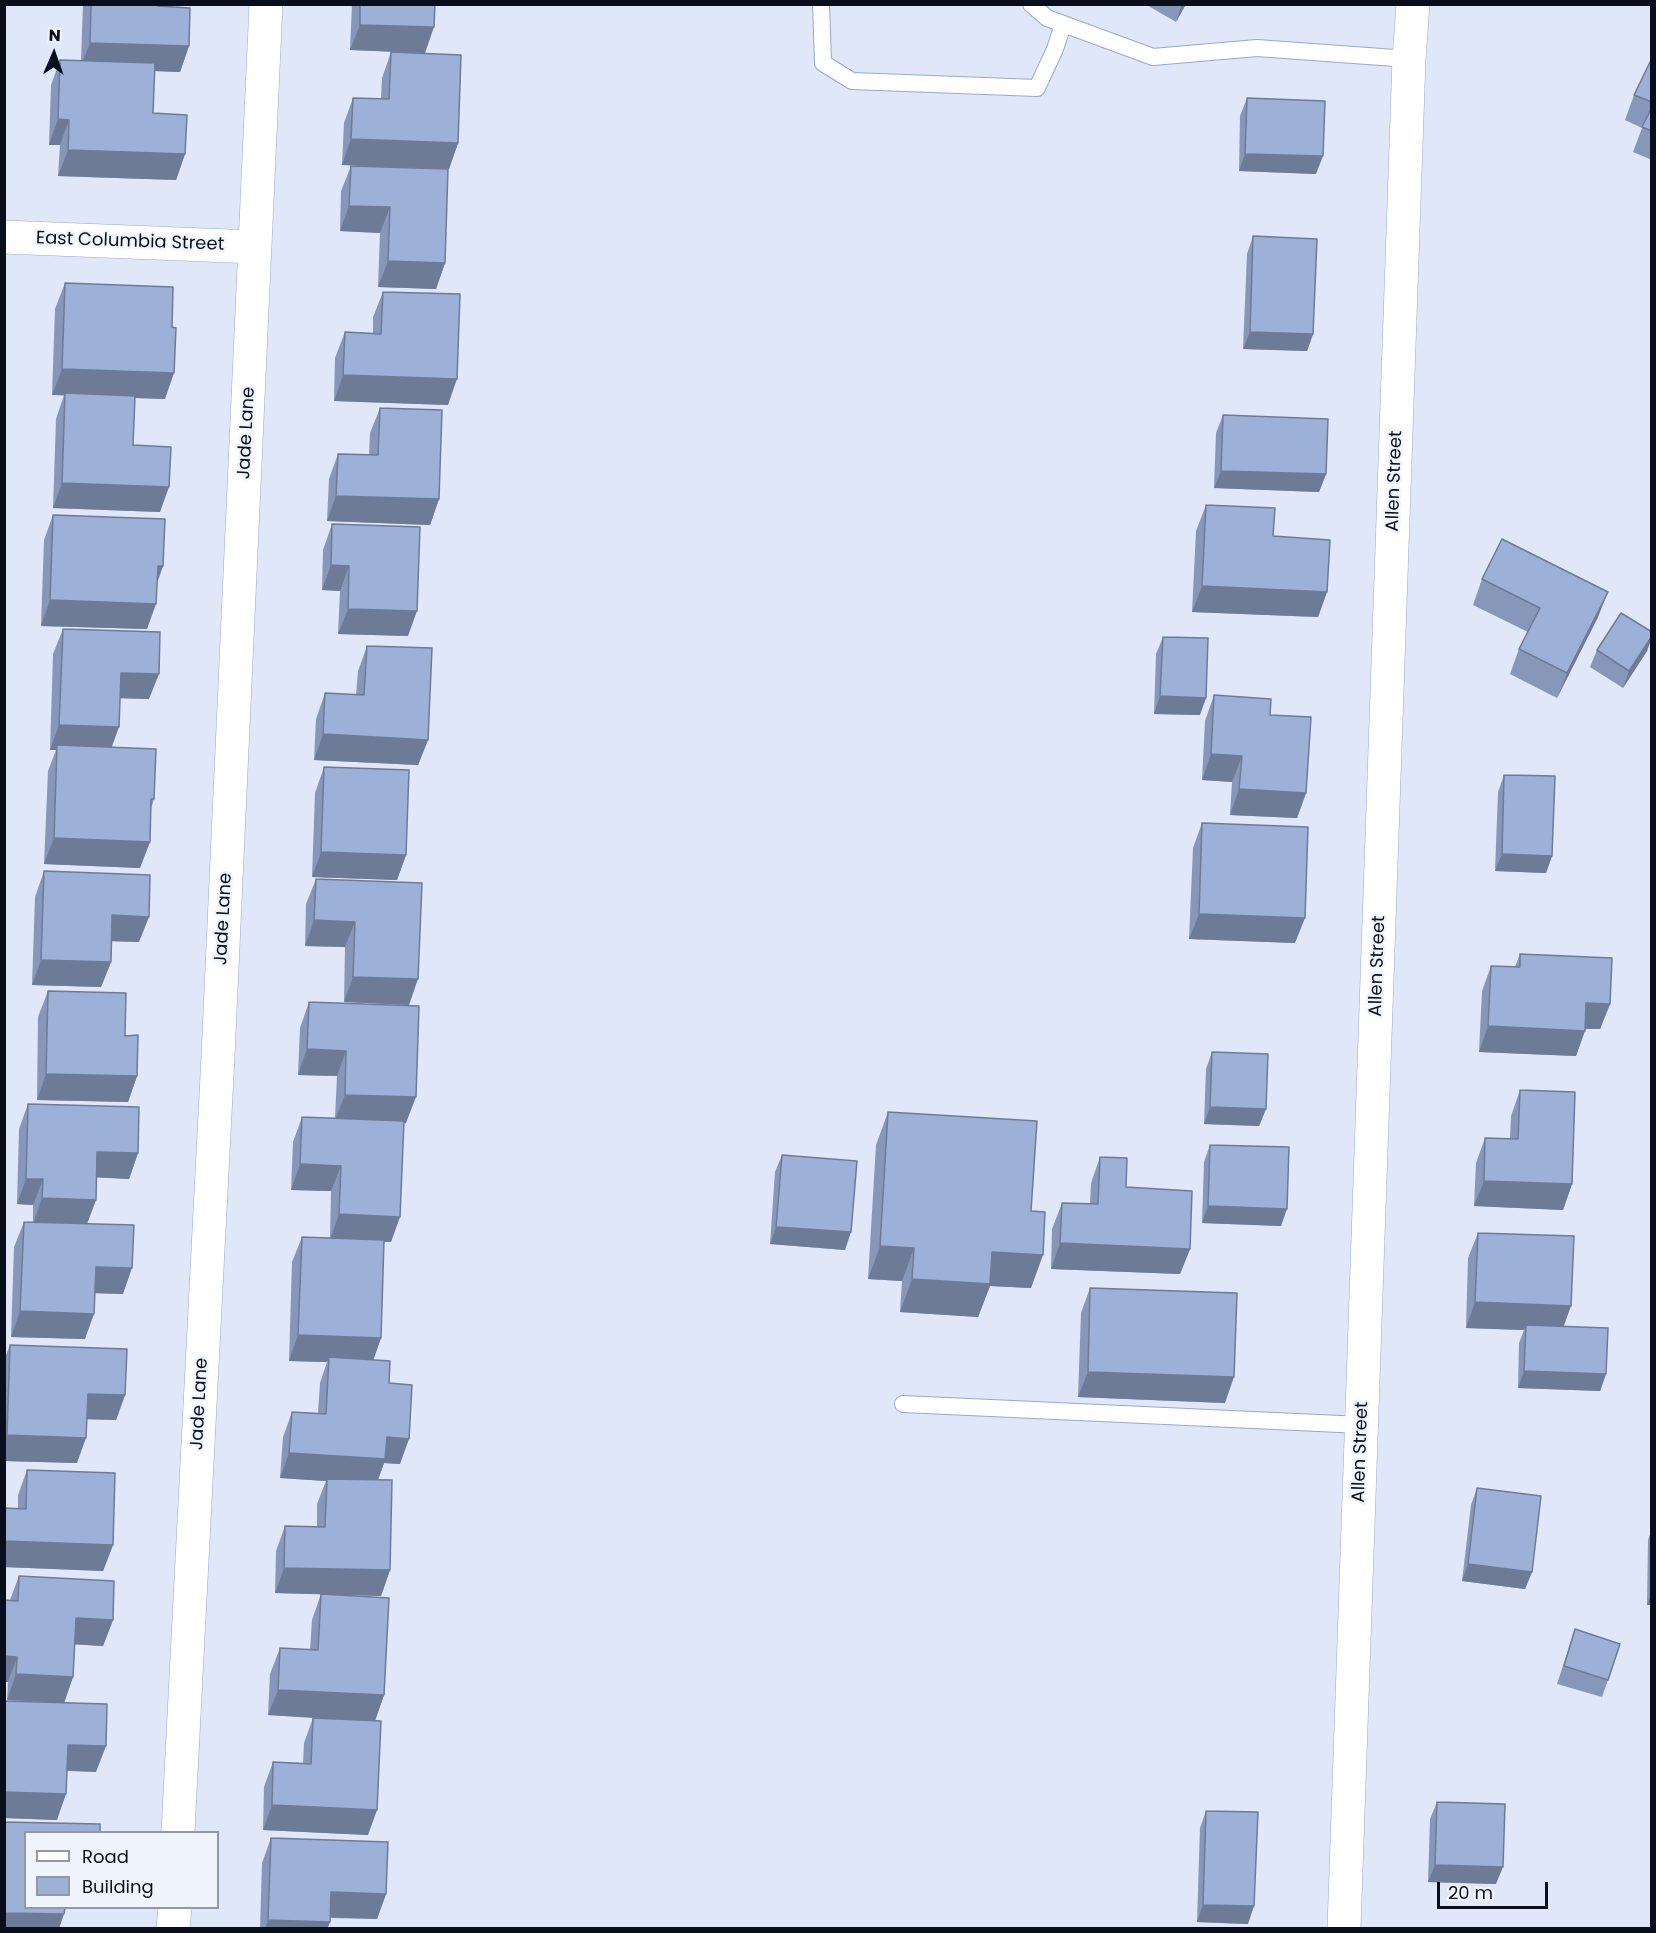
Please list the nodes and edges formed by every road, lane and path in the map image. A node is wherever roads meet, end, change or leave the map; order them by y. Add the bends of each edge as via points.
1 (266, 4) edge
2 (821, 4) edge
3 (1031, 4) edge
4 (1413, 4) edge
5 (1063, 25) junction
6 (1409, 59) junction
7 (4, 237) edge
8 (255, 247) junction
9 (903, 1404) dead end
10 (1362, 1425) junction
11 (178, 1831) edge
12 (175, 1909) edge
13 (174, 1929) edge
14 (1344, 1929) edge

1 - 8 street, Jade Lane
2 - 5 lane via 823,63 852,81 1037,88
3 - 5 lane
4 - 6 street, Allen Street
5 - 6 lane via 1153,57 1257,48
6 - 10 street, Allen Street
7 - 8 street, East Columbia Street
8 - 11 street, Jade Lane
9 - 10 lane
10 - 14 street, Allen Street
12 - 13 street

